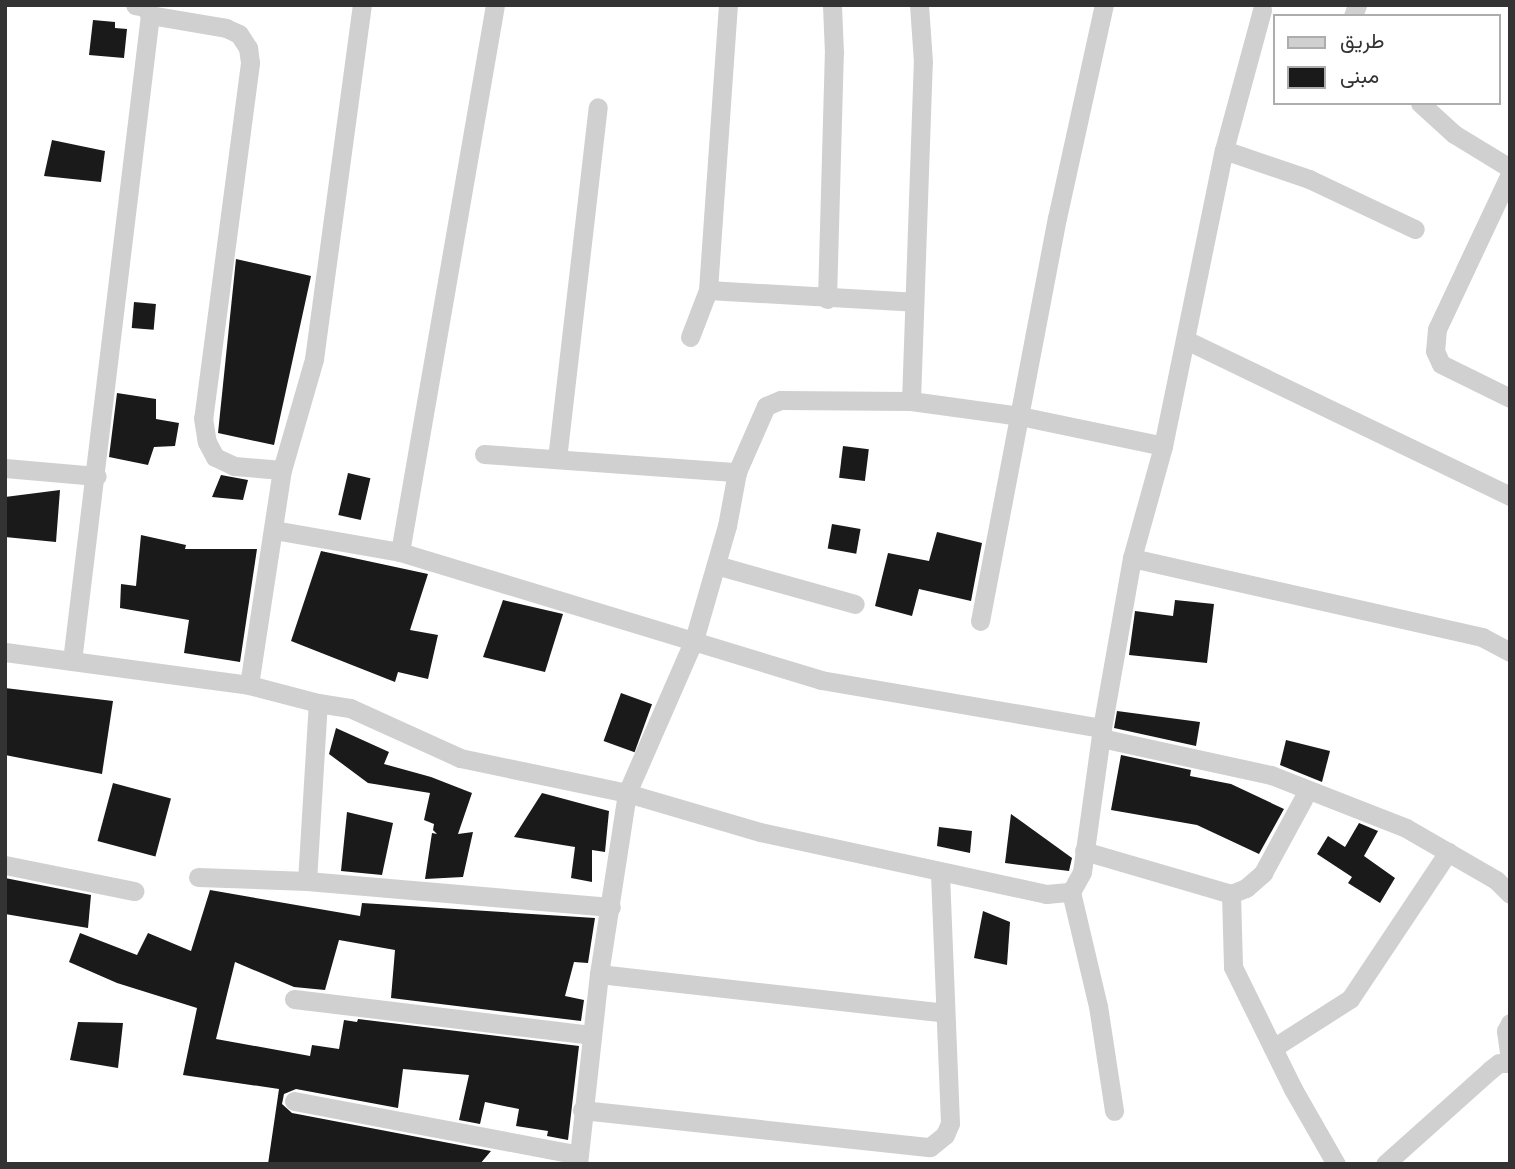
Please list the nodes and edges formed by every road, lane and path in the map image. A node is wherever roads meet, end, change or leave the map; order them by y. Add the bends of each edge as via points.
1 (362, 5) edge
2 (495, 5) edge
3 (728, 5) edge
4 (832, 5) edge
5 (919, 5) edge
6 (1104, 5) edge
7 (142, 10) edge
8 (1264, 11) edge
9 (1422, 105) edge
10 (598, 107) dead end
11 (1224, 150) junction
12 (1510, 168) edge
13 (1510, 174) edge
14 (1415, 229) dead end
15 (708, 290) junction
16 (827, 299) junction
17 (915, 302) junction
18 (690, 337) dead end
19 (1186, 340) junction
20 (1510, 398) edge
21 (911, 401) junction
22 (1020, 416) junction
23 (1163, 446) junction
24 (484, 454) dead end
25 (557, 459) junction
26 (5, 468) edge
27 (282, 470) junction
28 (737, 472) junction
29 (97, 476) junction
30 (1510, 496) edge
31 (274, 530) junction
32 (400, 552) junction
33 (1132, 558) junction
34 (716, 565) junction
35 (855, 604) dead end
36 (980, 621) dead end
37 (694, 640) junction
38 (5, 652) edge
39 (1510, 652) edge
40 (72, 661) junction
41 (249, 685) junction
42 (318, 704) junction
43 (1101, 733) junction
44 (1308, 790) junction
45 (627, 793) junction
46 (1084, 851) junction
47 (1448, 852) junction
48 (5, 865) edge
49 (940, 872) junction
50 (198, 877) dead end
51 (307, 881) junction
52 (134, 891) dead end
53 (1070, 892) junction
54 (1231, 894) junction
55 (1510, 894) edge
56 (611, 907) junction
57 (599, 974) junction
58 (294, 999) dead end
59 (944, 1013) junction
60 (1510, 1023) edge
61 (591, 1035) junction
62 (1273, 1048) junction
63 (1510, 1061) edge
64 (294, 1101) dead end
65 (582, 1110) junction
66 (1114, 1111) dead end
67 (578, 1160) edge
68 (1336, 1164) edge
69 (1385, 1164) edge

1 - 27 street via 314,359
2 - 32 street
3 - 15 street
4 - 16 street
5 - 17 street via 923,62
6 - 22 street via 1056,218
7 - 27 street via 226,28 239,34 248,48 250,63 204,418 207,442 215,457 234,466
7 - 29 street
8 - 11 street
9 - 12 street via 1454,134
10 - 25 street
11 - 14 street via 1309,179
11 - 19 street
13 - 20 street via 1437,330 1435,351 1441,364
15 - 16 street
15 - 18 street
16 - 17 street
17 - 21 street
19 - 23 street
19 - 30 street
21 - 22 street
21 - 28 street via 780,400 766,406
22 - 23 street
22 - 36 street
23 - 33 street
24 - 25 street
25 - 28 street
26 - 29 street
27 - 31 street
28 - 34 street
29 - 40 street
31 - 32 street
31 - 41 street
32 - 37 street
33 - 39 street via 1482,637
33 - 43 street
34 - 35 street
34 - 37 street
37 - 43 street via 821,680
37 - 45 street
38 - 40 street
40 - 41 street
41 - 42 street
42 - 45 street via 350,708 460,758
42 - 51 street
43 - 44 street via 1271,775
43 - 46 street
44 - 47 street via 1406,828
44 - 54 street via 1263,873
45 - 49 street via 760,832
45 - 56 street
46 - 53 street via 1082,872
46 - 54 street
47 - 55 street via 1496,880
47 - 62 street via 1350,999
48 - 52 street
49 - 53 street via 1046,894
49 - 59 street
50 - 51 street
51 - 56 street
53 - 66 street via 1098,1006
54 - 62 street via 1233,967
56 - 57 street
57 - 59 street
57 - 61 street
58 - 61 street
59 - 65 street via 950,1124 946,1135 930,1147
60 - 63 street via 1506,1031
61 - 65 street
62 - 68 street
63 - 69 street via 1490,1070
64 - 67 street
65 - 67 street

